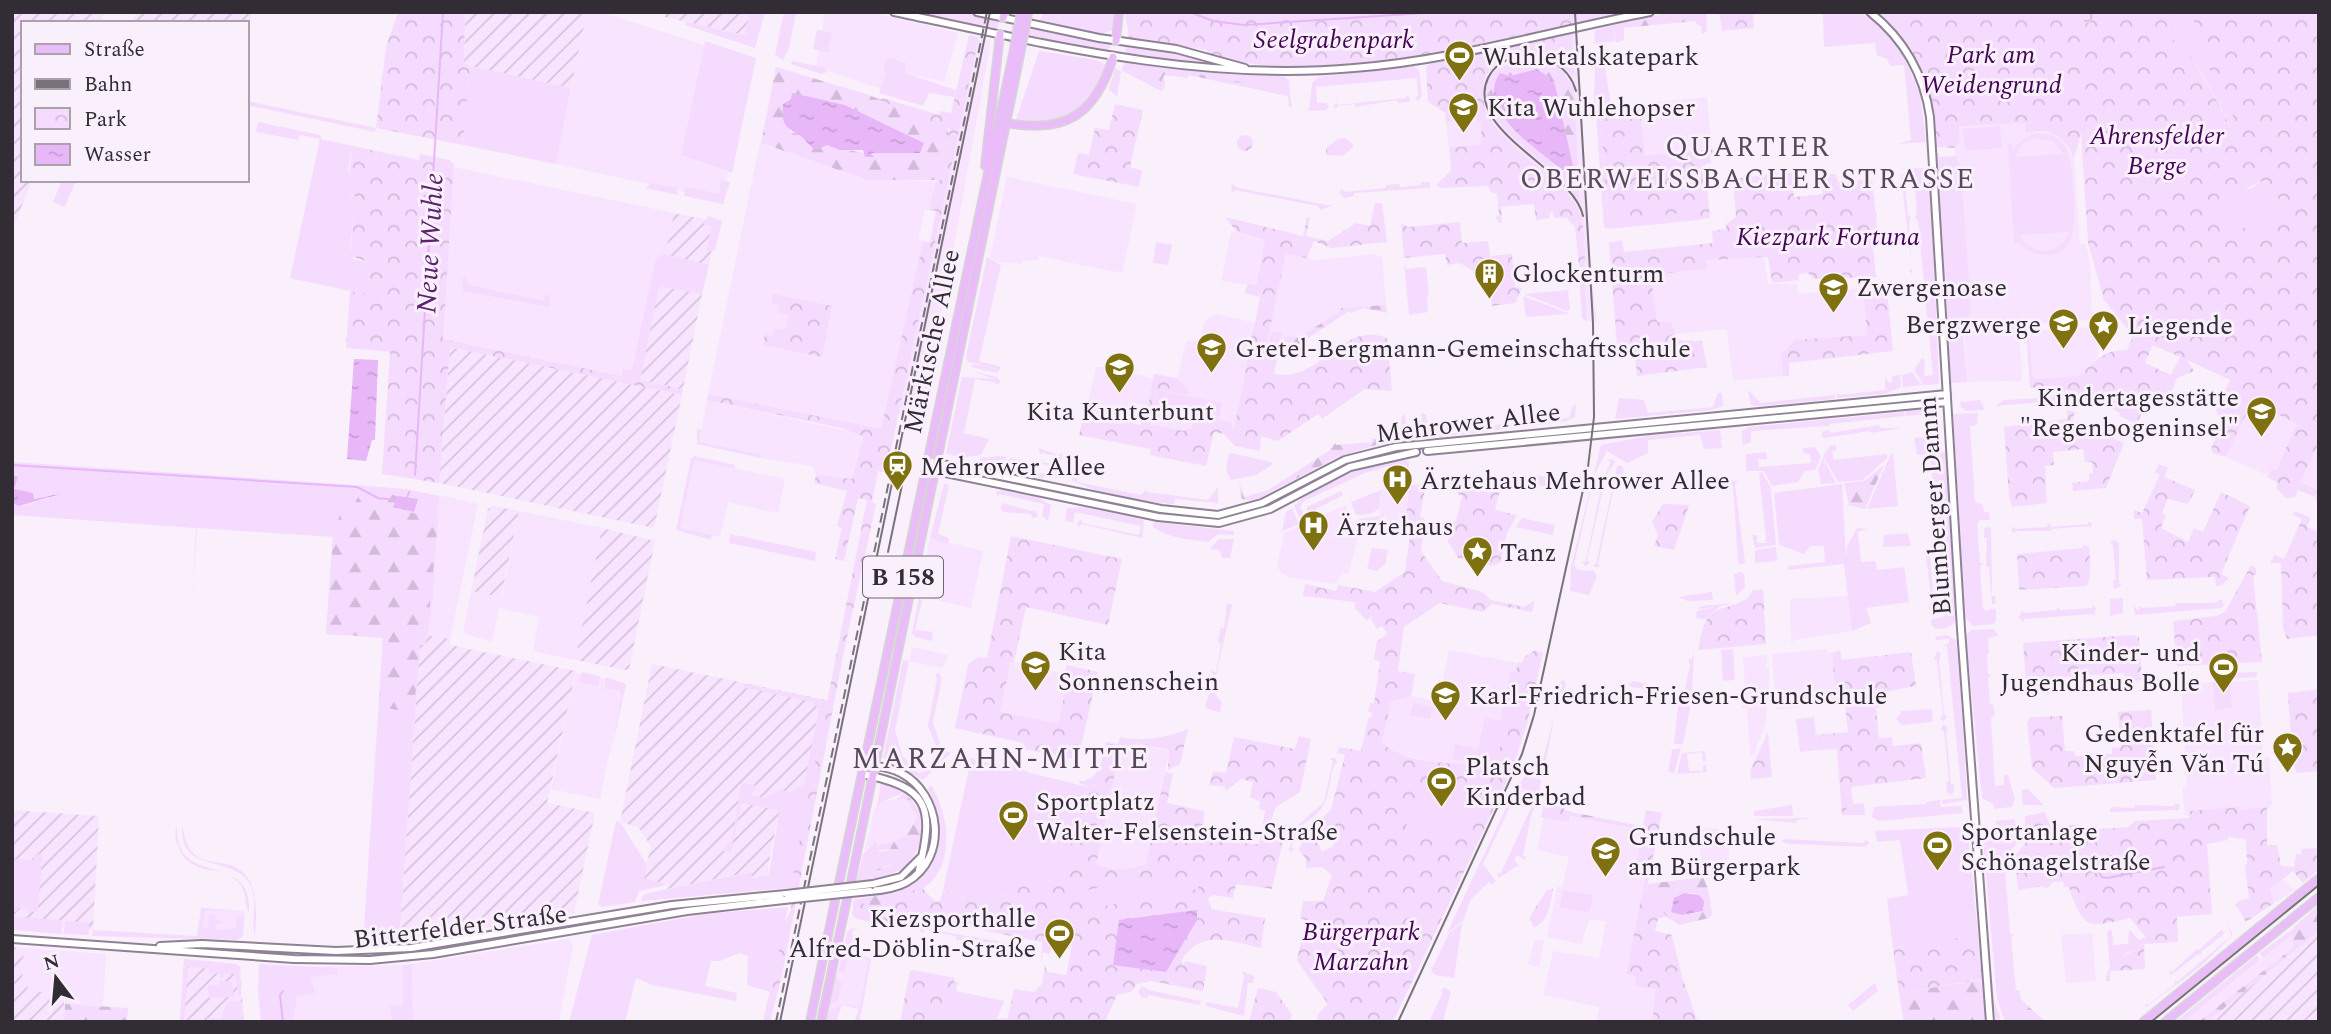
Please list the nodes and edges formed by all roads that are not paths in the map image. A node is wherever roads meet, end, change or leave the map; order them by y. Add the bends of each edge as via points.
1 (894, 12) edge
2 (977, 12) edge
3 (1119, 12) edge
4 (1650, 12) edge
5 (1870, 12) edge
6 (1026, 13) edge
7 (1004, 15) edge
8 (1000, 34) junction
9 (1116, 41) junction
10 (1018, 50) junction
11 (1113, 57) junction
12 (1254, 71) junction
13 (1007, 123) junction
14 (980, 208) junction
15 (1947, 398) junction
16 (1427, 451) dead end
17 (1416, 452) dead end
18 (926, 465) junction
19 (937, 468) junction
20 (923, 483) junction
21 (934, 485) junction
22 (864, 764) junction
23 (875, 766) junction
24 (862, 774) junction
25 (873, 776) junction
26 (854, 811) junction
27 (865, 813) junction
28 (924, 852) junction
29 (919, 872) junction
30 (2319, 878) edge
31 (851, 882) dead end
32 (839, 883) dead end
33 (872, 888) junction
34 (785, 897) junction
35 (2319, 897) edge
36 (847, 899) dead end
37 (722, 900) junction
38 (835, 901) dead end
39 (734, 906) junction
40 (12, 939) edge
41 (148, 948) junction
42 (1991, 1020) edge
43 (810, 1022) edge
44 (821, 1022) edge
45 (2143, 1022) edge
46 (2165, 1022) edge

1 - 8 main road
2 - 7 main road
3 - 9 main road
4 - 12 main road via 1422,61 1332,70
5 - 15 main road, Blumberger Damm via 1910,55 1928,104
6 - 10 main road, Märkische Allee / B 158, bridge
7 - 8 main road
7 - 9 main road
8 - 11 main road
8 - 14 main road
9 - 11 main road
9 - 12 main road via 1176,49
10 - 13 main road, Märkische Allee / B 158
10 - 14 main road, Märkische Allee / B 158
11 - 12 main road
11 - 13 main road via 1102,88 1078,114 1047,127
13 - 19 main road, Märkische Allee / B 158
14 - 18 main road, Märkische Allee / B 158
15 - 16 main road, Mehrower Allee
15 - 19 main road, Mehrower Allee via 1396,447 1345,460 1262,503 1218,515
15 - 42 main road, Blumberger Damm
17 - 19 main road, Mehrower Allee via 1350,467 1270,509 1219,523 1157,517
18 - 19 main road, Mehrower Allee
18 - 20 main road, Märkische Allee / B 158
19 - 21 main road, Märkische Allee / B 158
20 - 21 main road
20 - 22 main road, Märkische Allee / B 158
21 - 23 main road, Märkische Allee / B 158
22 - 23 main road
22 - 24 main road, Märkische Allee / B 158
23 - 25 main road, Märkische Allee / B 158
23 - 29 main road via 912,780 931,807 934,841
24 - 25 main road
24 - 26 main road, Märkische Allee / B 158
25 - 27 main road, Märkische Allee / B 158
25 - 28 main road via 901,783 921,802 928,833
26 - 27 main road
26 - 32 main road, Märkische Allee / B 158
27 - 31 main road, Märkische Allee / B 158
28 - 29 main road
28 - 33 main road via 901,877
29 - 33 main road via 905,883
30 - 45 main road
33 - 34 main road, bridge
34 - 37 main road, Bitterfelder Straße
34 - 39 main road, Bitterfelder Straße
35 - 46 main road
36 - 44 main road
37 - 39 main road
37 - 41 main road, Bitterfelder Straße via 411,948 336,951 202,944
38 - 43 main road
39 - 41 main road, Bitterfelder Straße via 394,958 297,959
40 - 41 main road, Bitterfelder Straße

